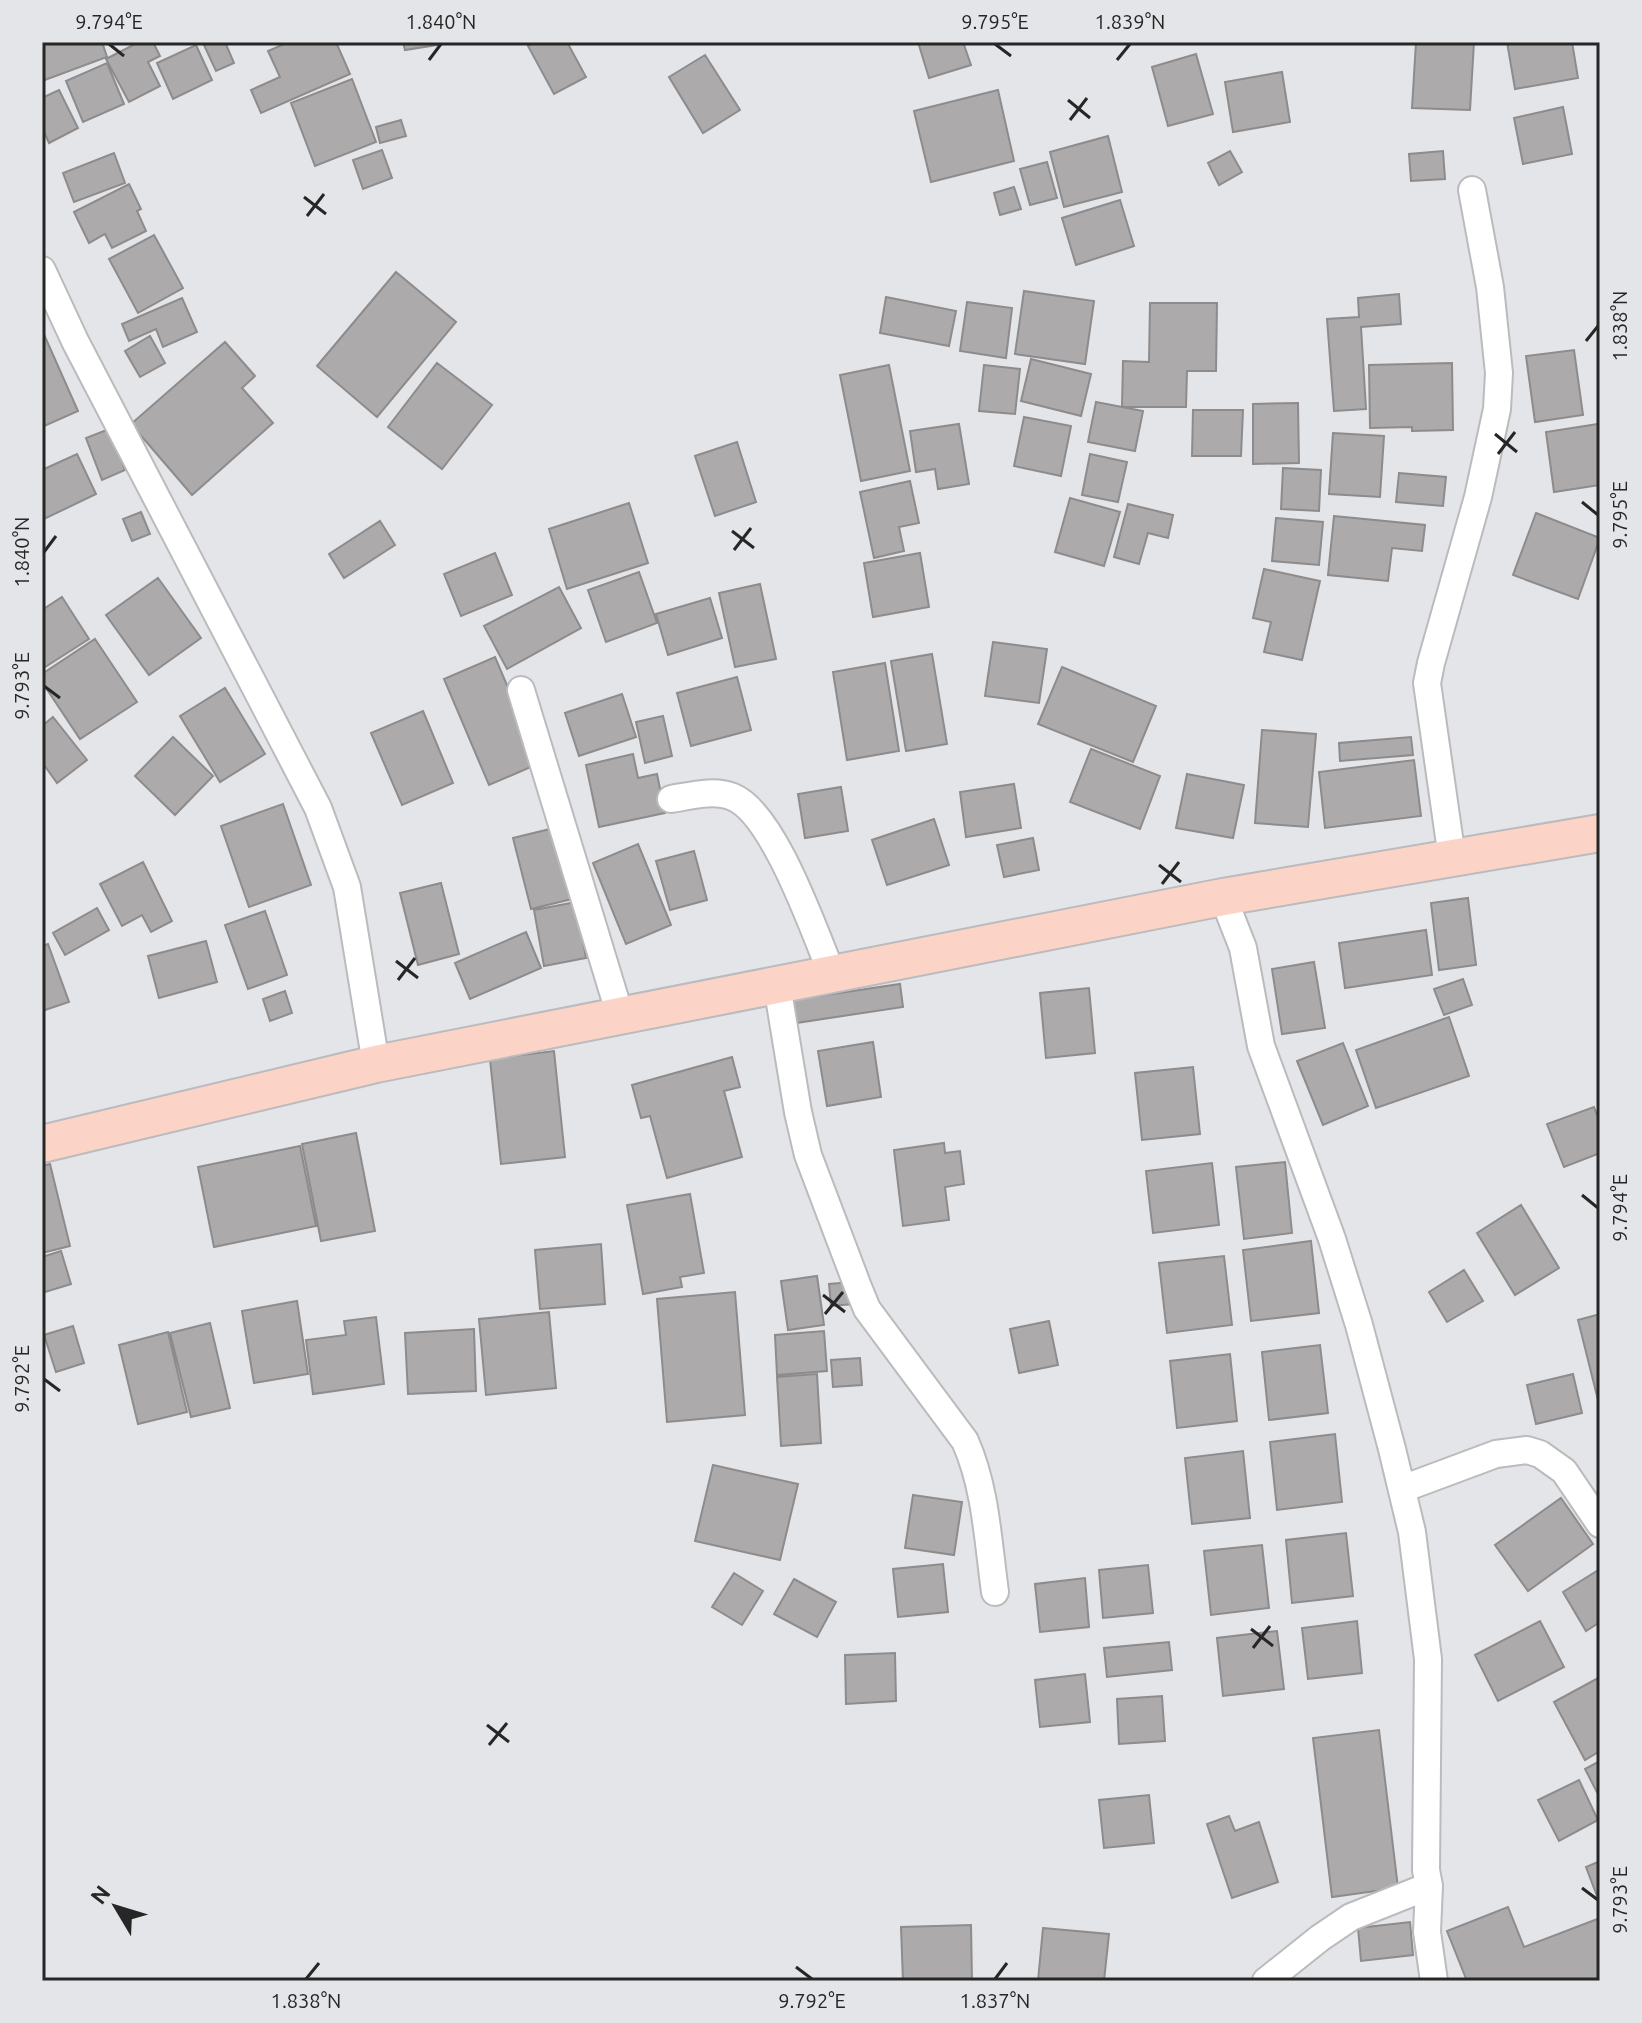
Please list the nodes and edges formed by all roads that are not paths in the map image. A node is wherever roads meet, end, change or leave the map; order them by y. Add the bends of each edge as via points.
1 (1472, 190) dead end
2 (42, 270) edge
3 (521, 690) dead end
4 (671, 799) dead end
5 (1600, 833) edge
6 (1452, 858) junction
7 (1223, 897) junction
8 (832, 974) junction
9 (777, 985) junction
10 (620, 1015) junction
11 (376, 1064) junction
12 (42, 1144) edge
13 (1402, 1489) junction
14 (1600, 1524) edge
15 (995, 1592) dead end
16 (1429, 1886) junction
17 (1266, 1981) edge
18 (1434, 1981) edge

1 - 6 street via 1499,373 1497,409 1478,497 1427,683
2 - 11 street via 318,808 347,887
3 - 10 street
4 - 8 street via 718,793 746,804 774,840
5 - 6 main road
6 - 7 main road
7 - 8 main road
7 - 13 street via 1243,948 1261,1046 1337,1253
8 - 9 main road
9 - 10 main road
9 - 15 street via 808,1155 867,1309 965,1441 979,1483
10 - 11 main road
11 - 12 main road
13 - 14 street via 1496,1454 1527,1450 1564,1471
13 - 16 street via 1428,1659
16 - 17 street via 1351,1917
16 - 18 street via 1427,1932

